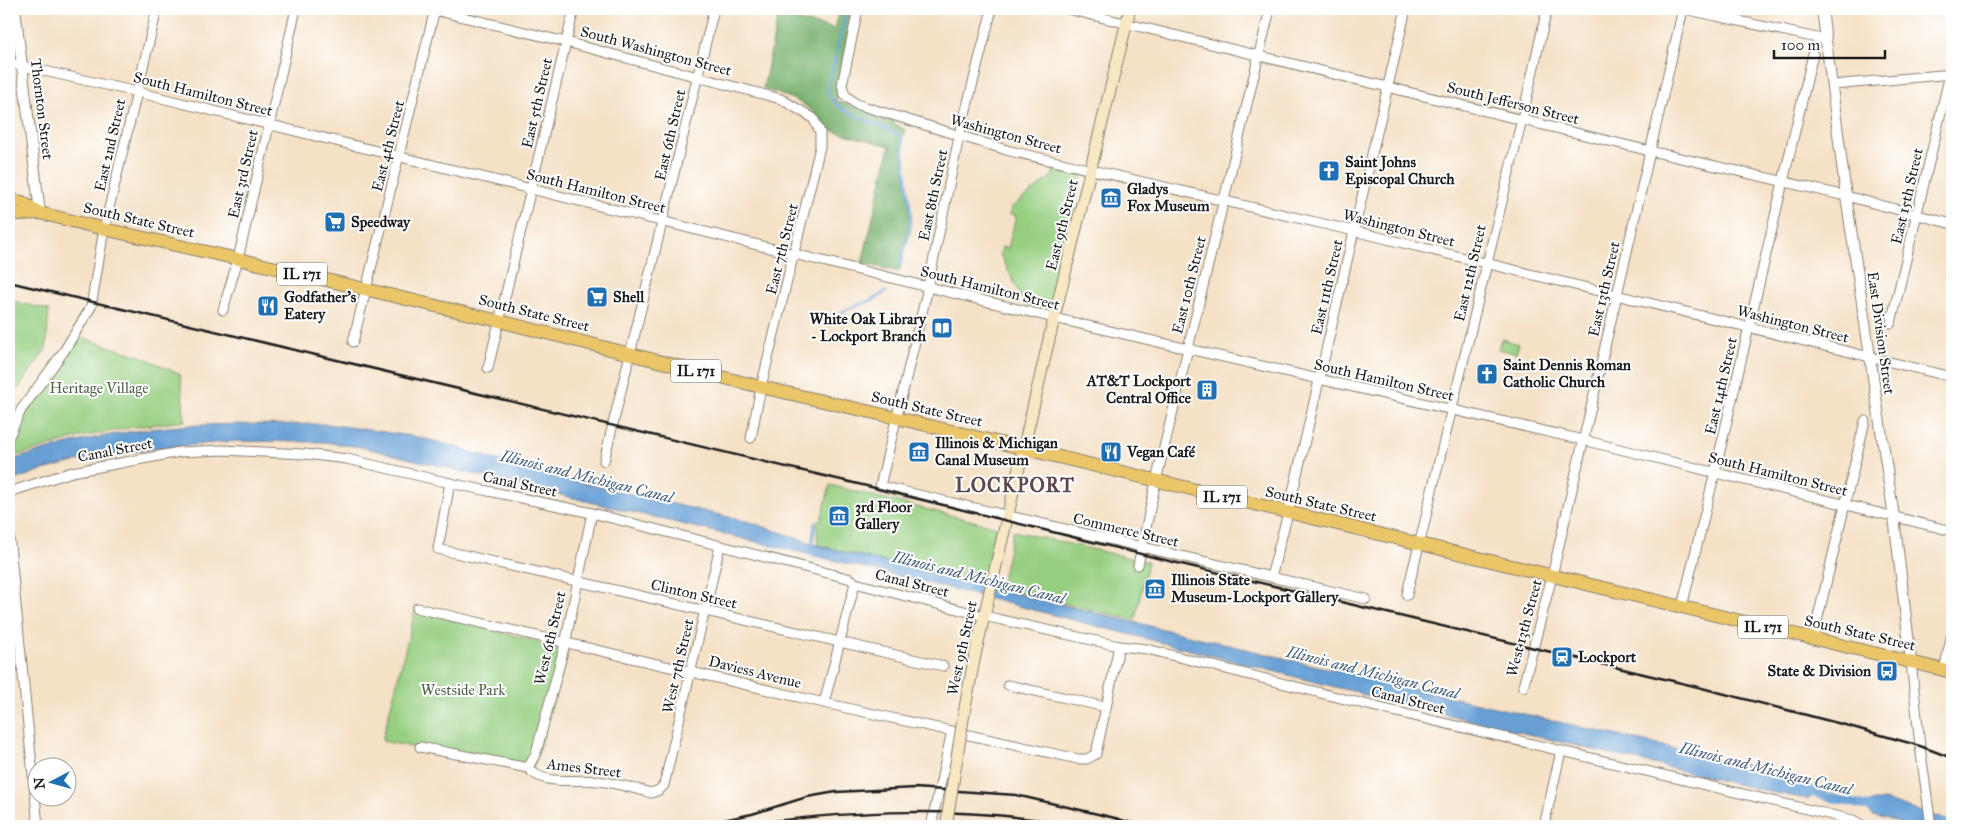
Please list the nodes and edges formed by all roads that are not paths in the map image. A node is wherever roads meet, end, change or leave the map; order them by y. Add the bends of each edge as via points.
1 (15, 9) edge
2 (157, 9) edge
3 (296, 9) edge
4 (433, 9) edge
5 (574, 9) edge
6 (714, 9) edge
7 (858, 9) edge
8 (992, 9) edge
9 (1067, 9) edge
10 (1130, 9) edge
11 (1270, 9) edge
12 (1406, 9) edge
13 (1547, 9) edge
14 (1684, 9) edge
15 (1822, 9) edge
16 (1126, 23) junction
17 (1826, 40) junction
18 (566, 42) junction
19 (1813, 54) dead end
20 (1259, 55) junction
21 (9, 63) edge
22 (22, 66) junction
23 (1951, 75) edge
24 (698, 76) junction
25 (1833, 85) junction
26 (1388, 87) junction
27 (137, 92) junction
28 (813, 118) joint
29 (1522, 119) junction
30 (269, 124) junction
31 (959, 137) junction
32 (1650, 151) junction
33 (400, 156) junction
34 (1092, 170) junction
35 (1784, 182) junction
36 (531, 189) junction
37 (1846, 196) junction
38 (9, 199) edge
39 (1224, 201) junction
40 (9, 212) edge
41 (40, 213) junction
42 (1917, 215) junction
43 (663, 222) junction
44 (1952, 224) edge
45 (104, 229) junction
46 (1354, 231) junction
47 (795, 254) junction
48 (238, 259) junction
49 (1486, 264) junction
50 (928, 287) junction
51 (366, 290) junction
52 (1617, 296) junction
53 (223, 310) dead end
54 (1054, 318) junction
55 (499, 321) junction
56 (1890, 323) dead end
57 (1750, 327) junction
58 (353, 342) dead end
59 (1187, 349) junction
60 (630, 355) junction
61 (1869, 357) junction
62 (488, 368) dead end
63 (1952, 377) edge
64 (1319, 380) junction
65 (761, 387) junction
66 (1452, 409) junction
67 (897, 418) junction
68 (1865, 421) dead end
69 (9, 436) edge
70 (751, 438) dead end
71 (1583, 440) junction
72 (1024, 449) junction
73 (604, 461) dead end
74 (1715, 472) junction
75 (1156, 481) junction
76 (450, 483) junction
77 (880, 486) joint
78 (9, 492) edge
79 (1844, 504) junction
80 (1288, 512) junction
81 (592, 513) junction
82 (1008, 516) junction
83 (1894, 517) junction
84 (1952, 531) edge
85 (9, 535) edge
86 (1421, 544) junction
87 (720, 546) junction
88 (1142, 547) junction
89 (1138, 565) dead end
90 (1552, 576) junction
91 (1270, 577) junction
92 (577, 581) junction
93 (855, 583) junction
94 (1407, 595) dead end
95 (1366, 599) dead end
96 (1682, 607) junction
97 (417, 608) dead end
98 (705, 611) junction
99 (984, 616) junction
100 (1952, 634) edge
101 (1813, 638) junction
102 (840, 642) junction
103 (565, 644) junction
104 (1119, 646) junction
105 (1912, 661) junction
106 (943, 666) dead end
107 (691, 671) junction
108 (1948, 671) edge
109 (1008, 685) dead end
110 (1523, 687) dead end
111 (824, 704) junction
112 (1106, 707) junction
113 (952, 731) junction
114 (420, 747) dead end
115 (1561, 751) junction
116 (528, 768) junction
117 (659, 790) joint
118 (38, 826) edge
119 (931, 826) edge
120 (946, 826) edge
121 (1544, 826) edge
122 (1864, 826) edge
123 (1931, 826) edge

1 - 22 street, Thornton Street
2 - 27 street, East 2nd Street
3 - 30 street, East 3rd Street
4 - 18 street, South Washington Street
4 - 33 street, East 4th Street
5 - 18 street, East 5th Street
6 - 24 street, East 6th Street
7 - 31 street, Washington Street via 843,78 845,95 856,104
8 - 31 street, East 8th Street
9 - 16 street, South Jefferson Street
10 - 16 main road, East 9th Street
11 - 20 street, East 10th Street
12 - 26 street, East 11th Street
13 - 29 street, East 12th Street
14 - 17 street
14 - 32 street, East 13th Street
15 - 17 street, East Division Street
16 - 20 street, South Jefferson Street
16 - 34 main road, East 9th Street
17 - 25 street, East Division Street
18 - 24 street, South Washington Street
18 - 36 street, East 5th Street
19 - 35 street, East 14th Street
20 - 26 street, South Jefferson Street
20 - 39 street, East 10th Street
21 - 22 street, South Hamilton Street
22 - 27 street, South Hamilton Street
22 - 41 street, Thornton Street
23 - 25 street
23 - 42 street, East 15th Street
24 - 28 street, South Washington Street via 781,99
24 - 43 street, East 6th Street
25 - 37 street, East Division Street
26 - 29 street, South Jefferson Street
26 - 46 street, East 11th Street
27 - 30 street, South Hamilton Street
27 - 45 street, East 2nd Street
28 - 47 street, East 7th Street via 820,132 820,147
29 - 32 street, South Jefferson Street
29 - 49 street, East 12th Street
30 - 33 street, South Hamilton Street
30 - 48 street, East 3rd Street
31 - 34 street, Washington Street
31 - 50 street, East 8th Street
32 - 35 street, South Jefferson Street
32 - 52 street, East 13th Street
33 - 36 street, South Hamilton Street
33 - 51 street, East 4th Street
34 - 39 street, Washington Street
34 - 54 main road, East 9th Street
35 - 37 street, South Jefferson Street
35 - 57 street, East 14th Street
36 - 43 street, South Hamilton Street
36 - 55 street, East 5th Street
37 - 42 street, South Jefferson Street
37 - 61 street, East Division Street
38 - 41 main road, IL 171 via 22,202
39 - 46 street, Washington Street
39 - 59 street, East 10th Street
40 - 41 main road, IL 171
41 - 45 main road, South State Street / IL 171
42 - 44 street, South Jefferson Street
42 - 56 street, East 15th Street
43 - 47 street, South Hamilton Street
43 - 60 street, East 6th Street
45 - 48 main road, South State Street / IL 171
45 - 69 street, East 2nd Street via 91,307 22,410
46 - 49 street, Washington Street
46 - 64 street, East 11th Street
47 - 50 street, South Hamilton Street
47 - 65 street, East 7th Street
48 - 51 main road, South State Street / IL 171
48 - 53 street, East 3rd Street
49 - 52 street, Washington Street
49 - 66 street, East 12th Street
50 - 54 street, South Hamilton Street
50 - 67 street, East 8th Street
51 - 55 main road, South State Street / IL 171
51 - 58 street, East 4th Street
52 - 57 street, Washington Street
52 - 71 street, East 13th Street
54 - 59 street, South Hamilton Street
54 - 72 main road, East 9th Street
55 - 60 main road, South State Street / IL 171
55 - 62 street, East 5th Street
57 - 61 street, Washington Street
57 - 74 street, East 14th Street
59 - 64 street, South Hamilton Street
59 - 75 street, East 10th Street
60 - 65 main road, South State Street / IL 171
60 - 73 street
61 - 63 street, Washington Street
61 - 83 street, East Division Street
64 - 66 street, South Hamilton Street
64 - 80 street, East 11th Street
65 - 67 main road, South State Street / IL 171
65 - 70 street
66 - 71 street, South Hamilton Street
66 - 86 street, East 12th Street
67 - 72 main road, South State Street / IL 171
67 - 77 street, East 8th Street
68 - 79 street
71 - 74 street, South Hamilton Street
71 - 90 street, East 13th Street
72 - 75 main road, South State Street / IL 171
72 - 82 main road, West 9th Street
74 - 79 street, South Hamilton Street
74 - 96 street, East 14th Street
75 - 80 main road, South State Street / IL 171
75 - 88 street, East 10th Street
76 - 78 street, Canal Street via 347,459 223,450 180,452 72,472
76 - 81 street, Canal Street
76 - 92 street, Clinton Street via 438,549
77 - 82 street, Commerce Street
79 - 83 street, South Hamilton Street
79 - 101 street
80 - 86 main road, South State Street / IL 171
80 - 91 street, East 11th Street
81 - 87 street, Canal Street
81 - 92 street, West 6th Street
82 - 88 street, Commerce Street
82 - 99 main road, West 9th Street
83 - 84 street, South Hamilton Street
83 - 105 street, East Division Street
85 - 118 street
86 - 90 main road, South State Street / IL 171
86 - 94 street, East 12th Street
87 - 93 street, Canal Street via 851,579
87 - 98 street, West 7th Street
88 - 89 street, East 10th Street
88 - 91 street, Commerce Street
90 - 96 main road, South State Street / IL 171
90 - 110 street, West 13th Street
91 - 95 street, Commerce Street
92 - 98 street, Clinton Street
92 - 103 street, West 6th Street
93 - 99 street, Canal Street
93 - 102 street
96 - 101 main road, South State Street / IL 171
97 - 103 street, Daviess Avenue
98 - 102 street, Clinton Street
98 - 107 street, West 7th Street
99 - 104 street, Canal Street
99 - 120 main road, West 9th Street, bridge via 956,751
100 - 108 street
101 - 105 main road, South State Street / IL 171
102 - 106 street, Clinton Street
102 - 111 street
103 - 107 street, Daviess Avenue
103 - 116 street, West 6th Street via 536,753
104 - 112 street
104 - 115 street, Canal Street via 1147,649
105 - 108 main road, South State Street / IL 171
105 - 123 street
107 - 111 street, Daviess Avenue
107 - 117 street, West 7th Street via 664,785
109 - 112 street
111 - 113 street, Daviess Avenue
112 - 113 street, Daviess Avenue via 1096,754 1078,760
113 - 119 street
114 - 116 street, Ames Street
115 - 121 street
115 - 122 street, Canal Street via 1853,820
116 - 117 street, Ames Street via 534,776 596,780 651,793

